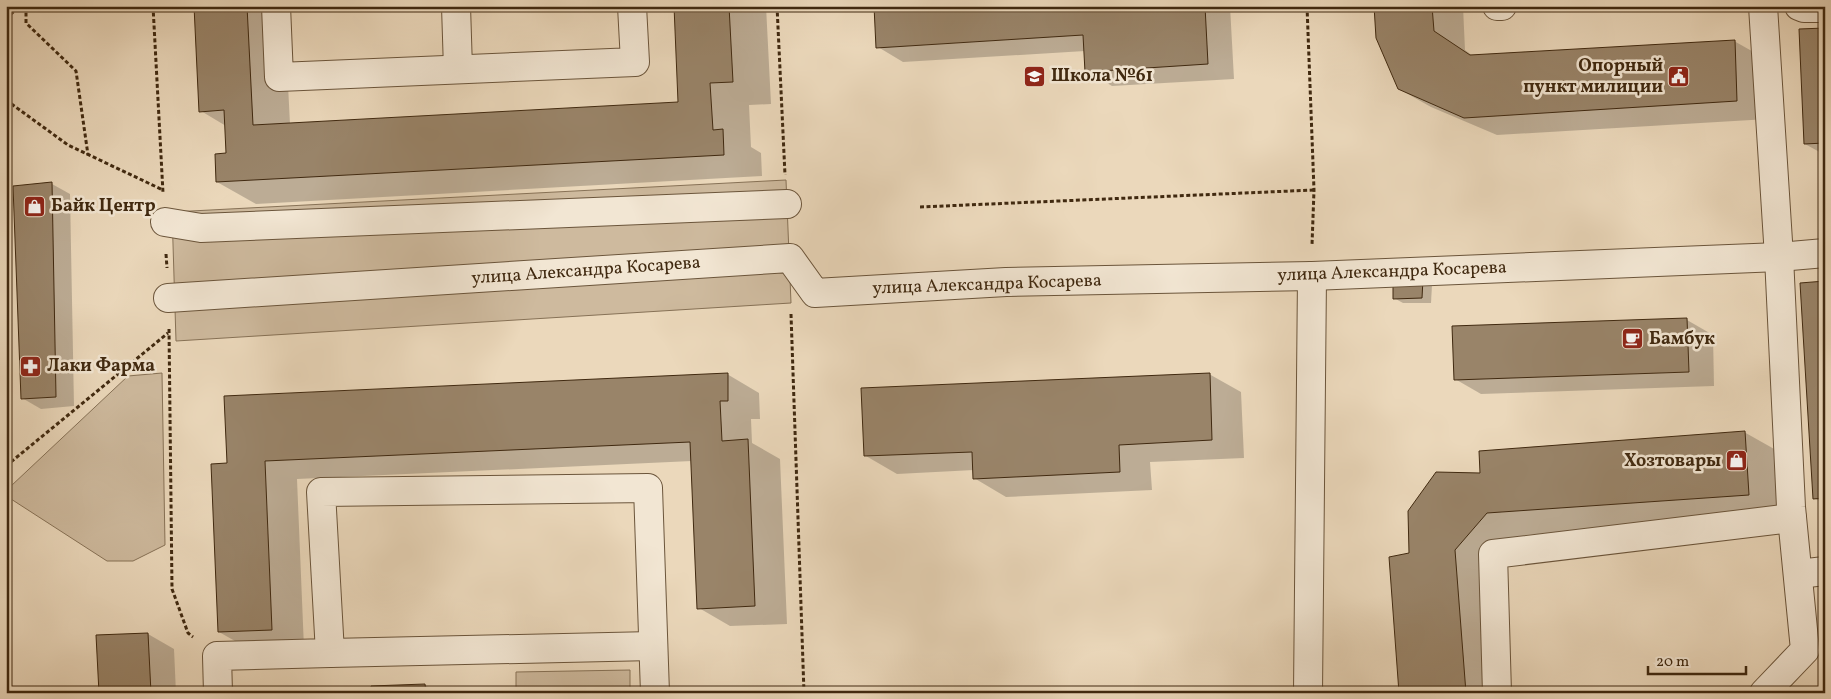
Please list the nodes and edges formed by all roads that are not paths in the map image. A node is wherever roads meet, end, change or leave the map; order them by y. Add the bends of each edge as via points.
1 (276, 6) edge
2 (456, 6) edge
3 (632, 6) edge
4 (1497, 6) edge
5 (1502, 6) edge
6 (1763, 6) edge
7 (1799, 6) edge
8 (1825, 8) edge
9 (458, 69) junction
10 (787, 204) road end
11 (165, 222) road end
12 (1825, 253) edge
13 (1779, 257) junction
14 (1312, 276) junction
15 (168, 298) road end
16 (1792, 518) junction
17 (1825, 571) edge
18 (1798, 574) junction
19 (653, 646) junction
20 (330, 653) junction
21 (218, 693) edge
22 (655, 693) edge
23 (1308, 693) edge
24 (1497, 693) edge
25 (1764, 693) edge

1 - 9 street via 279,77
2 - 9 street
3 - 9 street via 635,62
4 - 5 street
6 - 13 street
7 - 8 street
10 - 11 street via 201,228
12 - 13 street, улица Александра Косарева
13 - 14 street, улица Александра Косарева
13 - 16 street
14 - 15 street, улица Александра Косарева via 1006,282 816,293 790,258
14 - 23 street
16 - 18 street
16 - 24 street via 1493,554
17 - 18 street
18 - 25 street via 1805,650
19 - 20 street
19 - 20 street via 648,488 321,492
19 - 22 street
20 - 21 street via 217,656

